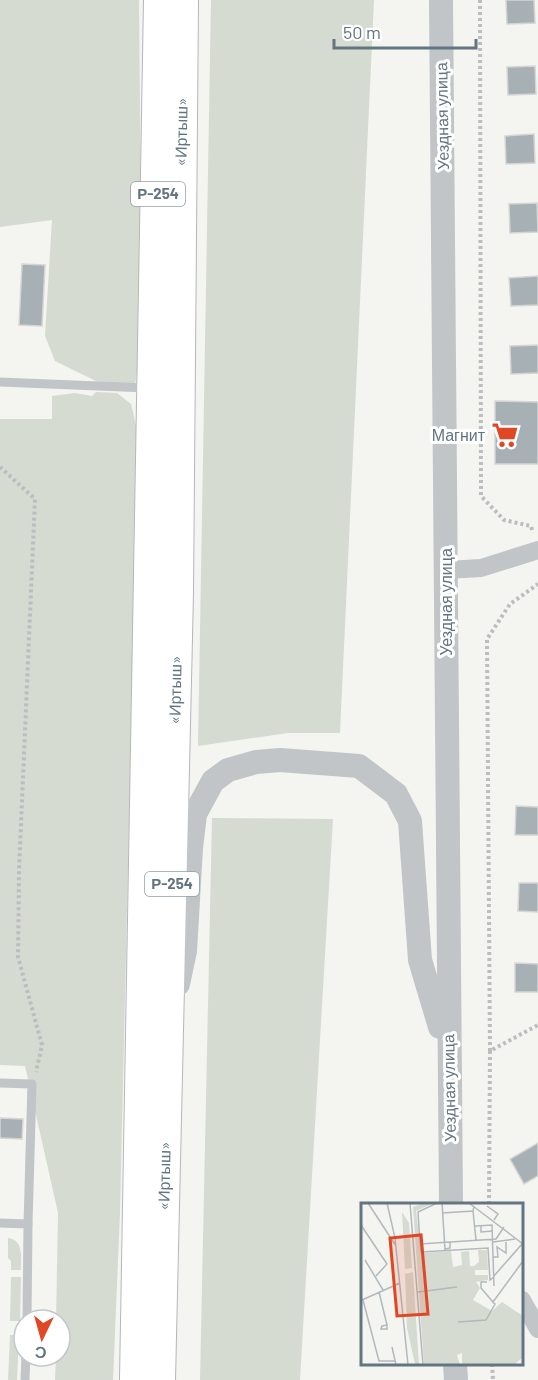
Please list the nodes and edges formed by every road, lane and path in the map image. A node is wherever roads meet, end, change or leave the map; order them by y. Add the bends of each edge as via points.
1 (160, 0) edge
2 (183, 0) edge
3 (441, 0) edge
4 (480, 0) edge
5 (0, 382) edge
6 (156, 388) junction
7 (0, 467) edge
8 (538, 523) edge
9 (531, 526) junction
10 (537, 550) edge
11 (446, 570) junction
12 (538, 584) edge
13 (538, 1025) edge
14 (169, 1029) junction
15 (490, 1051) junction
16 (448, 1052) junction
17 (0, 1083) edge
18 (32, 1084) junction
19 (451, 1203) edge
20 (489, 1203) edge
21 (0, 1223) edge
22 (28, 1224) junction
23 (523, 1302) edge
24 (27, 1308) edge
25 (538, 1329) edge
26 (455, 1365) edge
27 (492, 1365) edge
28 (136, 1380) edge
29 (159, 1380) edge
30 (456, 1380) edge
31 (493, 1380) edge

1 - 6 highway, «Иртыш» / Р-254
2 - 14 highway, «Иртыш» / Р-254
3 - 11 street, Уездная улица
4 - 9 path via 481,496 504,520
5 - 6 lane
6 - 28 highway, «Иртыш» / Р-254
7 - 18 path via 35,499 18,947 42,1045
8 - 9 path
9 - 10 path
10 - 11 street via 481,568
11 - 16 street, Уездная улица
12 - 15 path via 510,604 487,639
13 - 15 path
14 - 16 street via 185,951 195,814 204,796 213,781 228,770 256,762 306,761 359,766 396,794 410,821 420,960
14 - 29 highway, «Иртыш» / Р-254
15 - 20 path
16 - 19 street, Уездная улица
17 - 18 lane
18 - 22 lane
21 - 22 lane
22 - 24 lane
23 - 25 street
26 - 30 street
27 - 31 path

